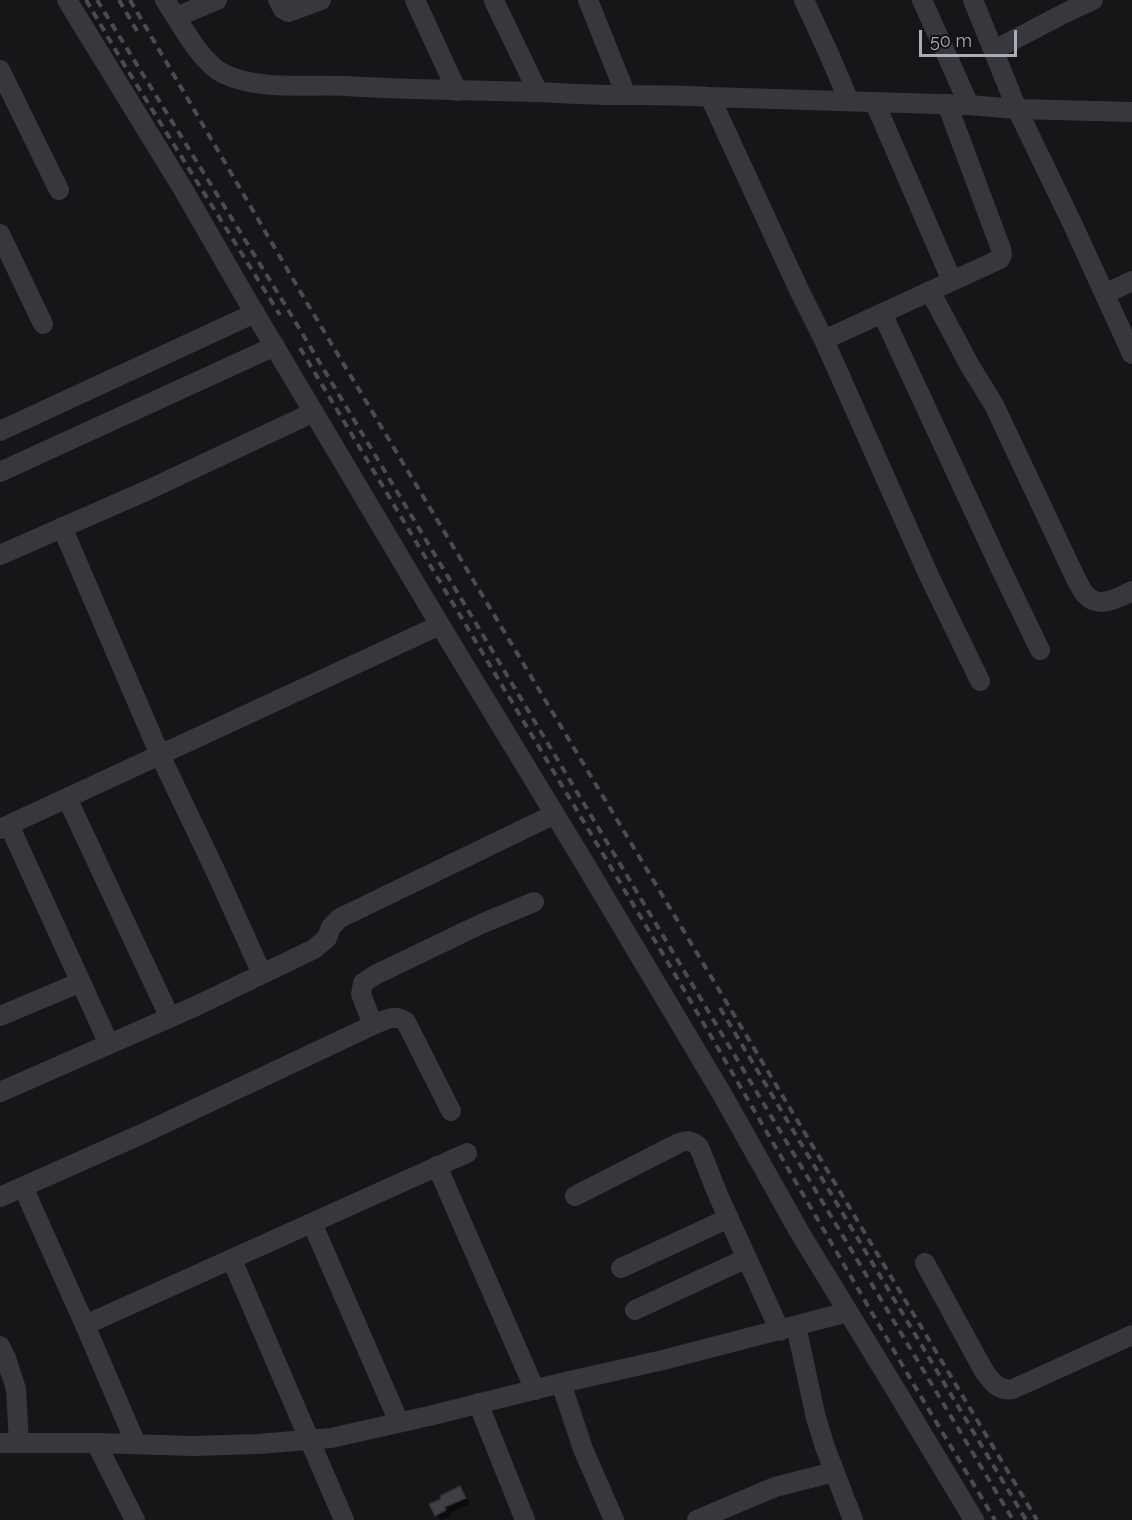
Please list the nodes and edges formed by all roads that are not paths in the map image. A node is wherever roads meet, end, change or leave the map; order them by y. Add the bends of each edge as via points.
1 (67, 0) edge
2 (165, 0) edge
3 (217, 0) edge
4 (278, 0) edge
5 (321, 0) edge
6 (415, 0) edge
7 (588, 0) edge
8 (804, 0) edge
9 (921, 0) edge
10 (973, 0) edge
11 (1093, 0) edge
12 (494, 1) edge
13 (176, 16) junction
14 (994, 50) junction
15 (0, 70) edge
16 (457, 91) junction
17 (538, 92) junction
18 (626, 95) junction
19 (710, 97) junction
20 (849, 101) junction
21 (875, 102) junction
22 (946, 104) junction
23 (969, 105) junction
24 (1017, 109) junction
25 (1132, 112) edge
26 (59, 190) dead end
27 (1, 237) edge
28 (952, 281) junction
29 (1132, 281) edge
30 (930, 291) junction
31 (1105, 294) junction
32 (255, 313) junction
33 (882, 313) junction
34 (43, 324) dead end
35 (824, 340) junction
36 (1130, 343) edge
37 (275, 346) junction
38 (314, 412) junction
39 (0, 431) edge
40 (0, 472) edge
41 (62, 527) junction
42 (0, 555) edge
43 (1132, 591) edge
44 (440, 625) junction
45 (1040, 650) dead end
46 (980, 681) dead end
47 (160, 755) junction
48 (66, 798) junction
49 (555, 814) junction
50 (4, 827) edge
51 (534, 902) dead end
52 (262, 974) junction
53 (81, 982) junction
54 (0, 1016) edge
55 (170, 1018) junction
56 (373, 1025) junction
57 (110, 1044) junction
58 (0, 1092) edge
59 (451, 1111) dead end
60 (467, 1153) dead end
61 (437, 1166) junction
62 (23, 1187) junction
63 (575, 1196) dead end
64 (0, 1197) edge
65 (729, 1218) junction
66 (312, 1223) junction
67 (747, 1258) junction
68 (232, 1260) junction
69 (925, 1263) dead end
70 (621, 1268) dead end
71 (634, 1310) dead end
72 (848, 1312) junction
73 (85, 1325) junction
74 (788, 1328) junction
75 (1132, 1335) edge
76 (0, 1346) edge
77 (6, 1377) edge
78 (561, 1383) junction
79 (535, 1390) junction
80 (478, 1403) junction
81 (399, 1422) junction
82 (310, 1440) junction
83 (9, 1443) edge
84 (96, 1443) junction
85 (136, 1444) junction
86 (834, 1472) junction
87 (341, 1519) edge
88 (135, 1520) edge
89 (525, 1520) edge
90 (614, 1520) edge
91 (697, 1520) edge
92 (853, 1520) edge
93 (974, 1520) edge

1 - 32 street
2 - 13 street
3 - 13 street
4 - 5 street via 288,12
6 - 16 street
7 - 18 street
8 - 20 street
9 - 23 street
10 - 14 street
11 - 14 street
12 - 17 street
13 - 16 street via 210,64 239,80
14 - 24 street
15 - 26 street
16 - 17 street
17 - 18 street
18 - 19 street
19 - 20 street
19 - 35 street
20 - 21 street
21 - 22 street
21 - 28 street
22 - 23 street
22 - 28 street via 1002,254
23 - 24 street
24 - 25 street
24 - 31 street
27 - 34 street
28 - 30 street
29 - 31 street
30 - 33 street
30 - 43 street via 994,405 1085,595 1095,602 1104,602
31 - 36 street
32 - 37 street
32 - 39 street
33 - 35 street
33 - 45 street
35 - 46 street
37 - 38 street
37 - 40 street
38 - 41 street
38 - 44 street
41 - 42 street
41 - 47 street
44 - 47 street
44 - 49 street
47 - 48 street
47 - 52 street
48 - 50 street
48 - 55 street
49 - 52 street via 340,918 321,944
49 - 72 street
50 - 53 street
51 - 56 street via 368,979 361,994
52 - 55 street
53 - 54 street
53 - 57 street
55 - 57 street
56 - 59 street via 395,1017 406,1022
56 - 62 street
57 - 58 street
60 - 61 street
61 - 66 street
61 - 79 street
62 - 64 street
62 - 73 street
63 - 65 street via 690,1141 699,1147
65 - 67 street
65 - 70 street
66 - 68 street
66 - 81 street
67 - 71 street
67 - 74 street
68 - 73 street
68 - 82 street
69 - 75 street via 984,1371 1002,1389 1013,1389
72 - 74 street
72 - 93 street
73 - 85 street
74 - 78 street
74 - 86 street
76 - 77 street
77 - 83 street via 16,1389
78 - 79 street
78 - 90 street via 583,1449
79 - 80 street
80 - 81 street
80 - 89 street
81 - 82 street
82 - 85 street via 193,1446
82 - 87 street
83 - 84 street
84 - 85 street
84 - 88 street
86 - 91 street via 775,1487
86 - 92 street

